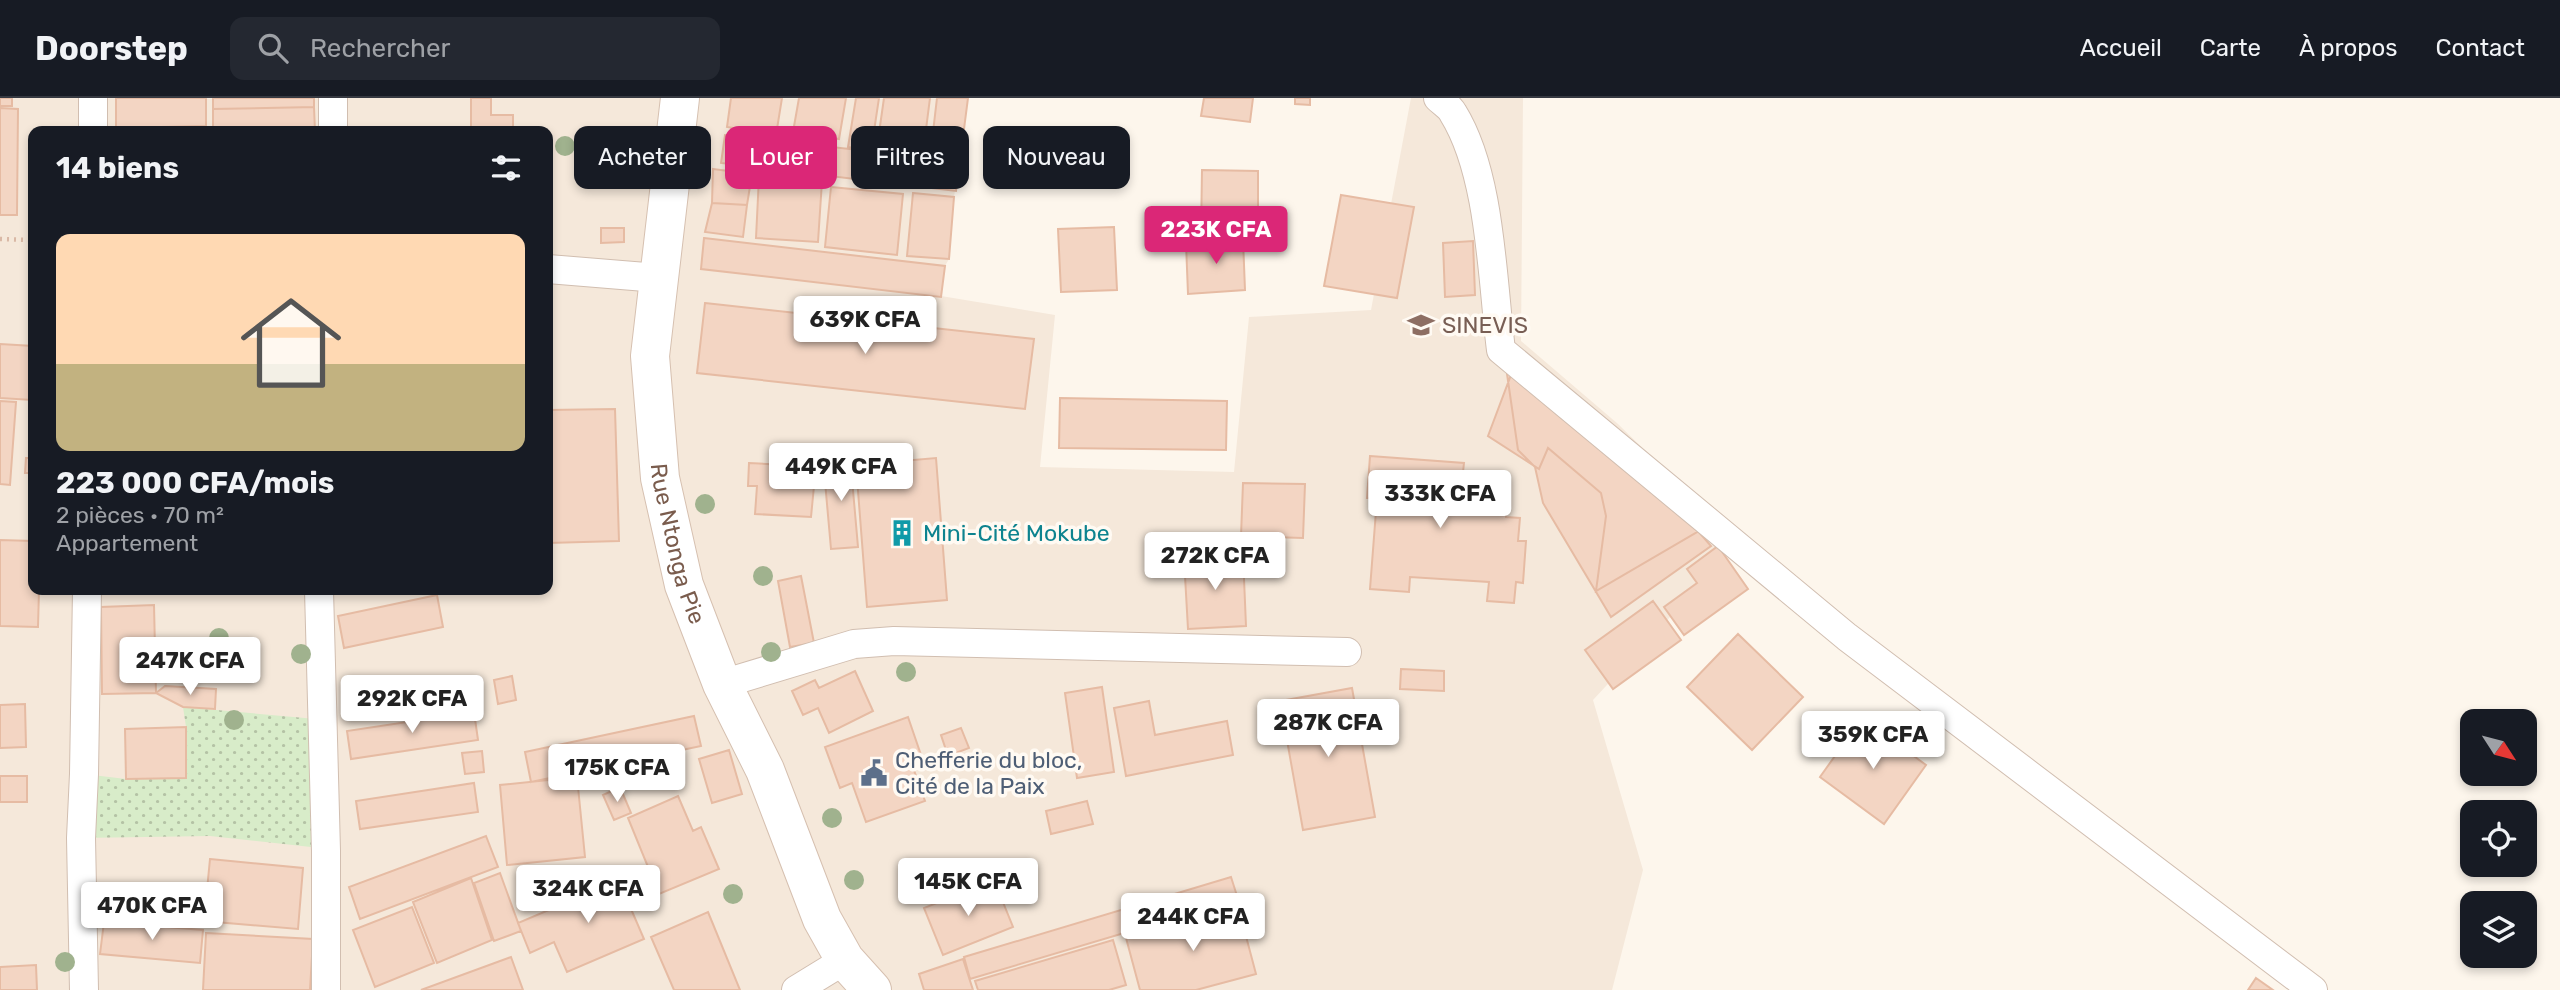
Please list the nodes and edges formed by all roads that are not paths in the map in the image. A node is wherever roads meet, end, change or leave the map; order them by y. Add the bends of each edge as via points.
1 (93, 98) edge
2 (333, 98) edge
3 (680, 98) edge
4 (1438, 98) edge
5 (93, 126) edge
6 (333, 126) edge
7 (553, 269) edge
8 (658, 278) junction
9 (87, 595) edge
10 (319, 595) edge
11 (1347, 652) dead end
12 (722, 684) junction
13 (845, 960) junction
14 (84, 990) edge
15 (326, 990) edge
16 (796, 990) edge
17 (872, 990) edge
18 (2313, 990) edge

1 - 5 street
2 - 6 street
3 - 8 street, Rue Ntonga Pie
4 - 18 street via 1452,111 1471,152 1486,214 1500,350 1847,637
7 - 8 street
8 - 12 street, Rue Ntonga Pie via 650,356 660,478 684,586
9 - 14 street via 80,838
10 - 15 street
11 - 12 street via 894,640 854,644
12 - 13 street, Rue Ntonga Pie via 765,771 822,919
13 - 16 street
13 - 17 street, Rue Ntonga Pie

